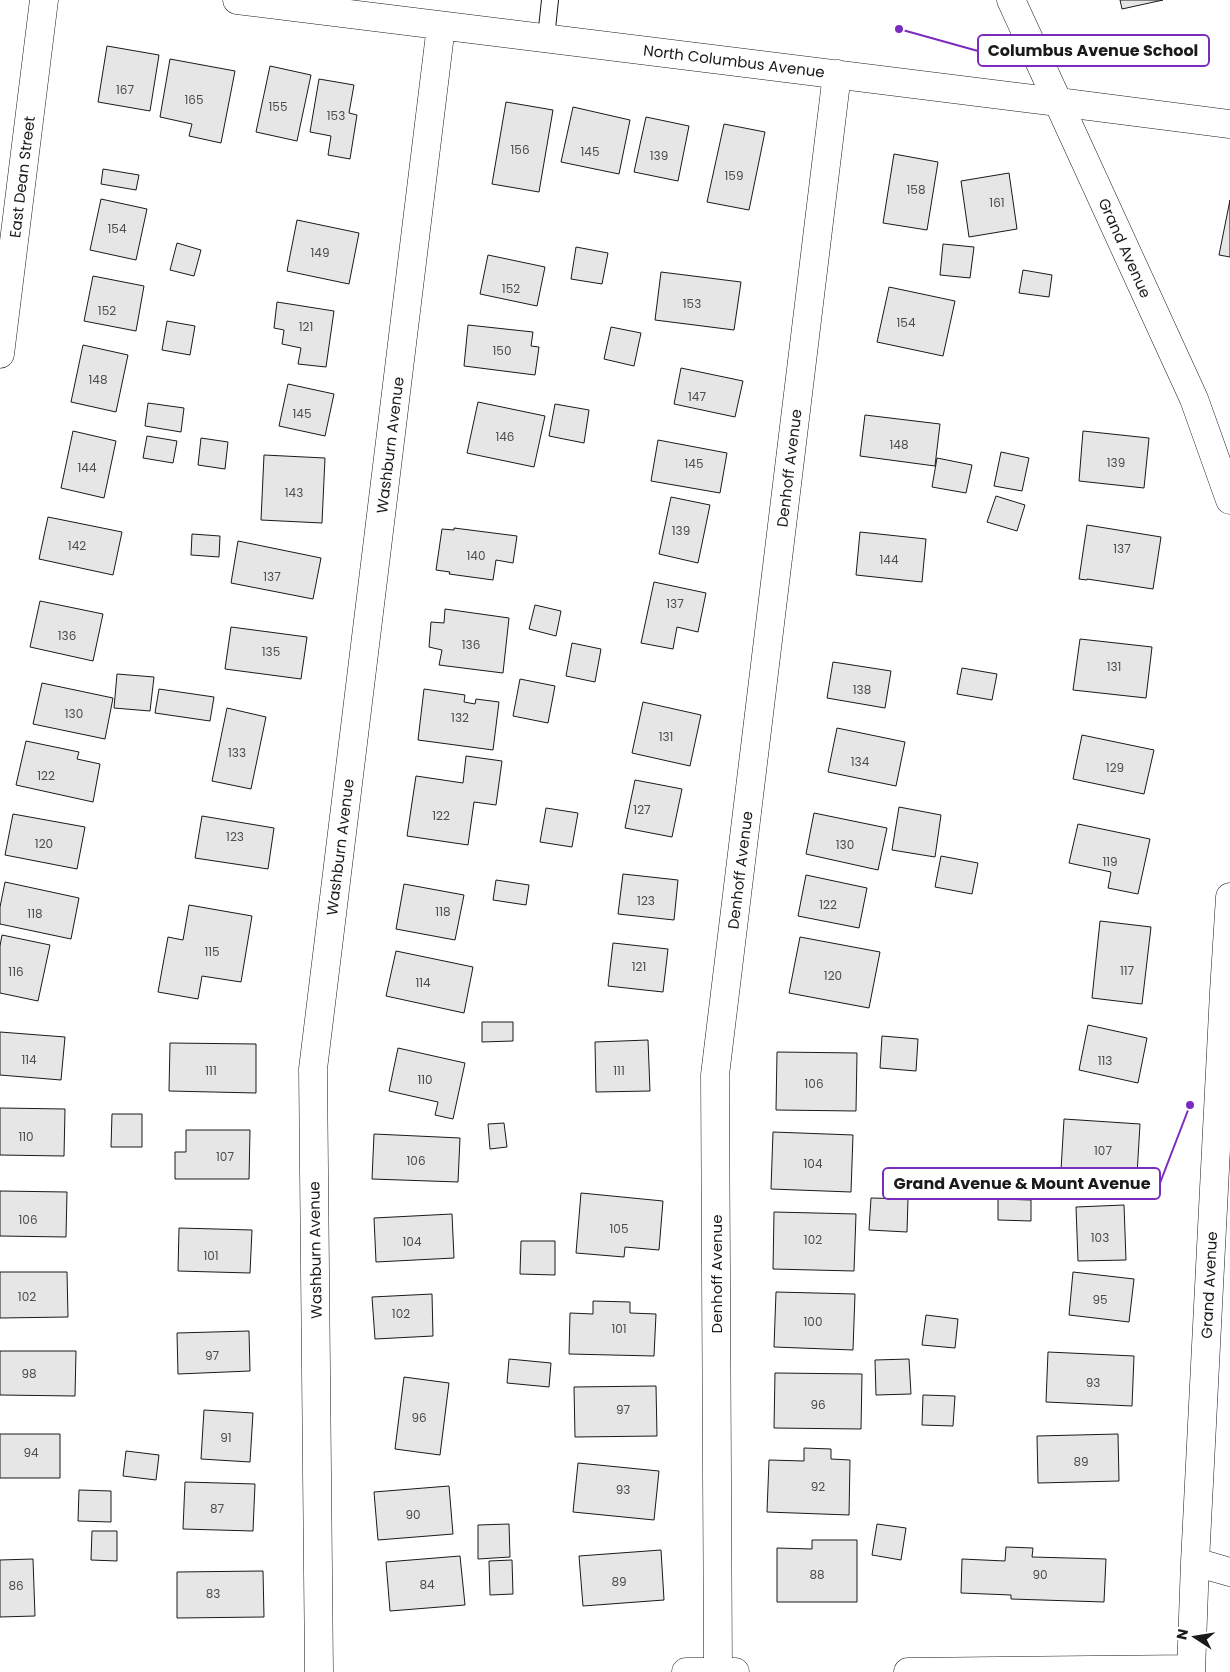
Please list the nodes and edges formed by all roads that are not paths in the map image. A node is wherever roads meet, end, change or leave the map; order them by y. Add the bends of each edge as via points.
1 (44, 0) edge
2 (237, 0) edge
3 (550, 0) edge
4 (1012, 0) edge
5 (441, 26) junction
6 (546, 38) junction
7 (837, 74) junction
8 (1058, 102) junction
9 (1230, 124) edge
10 (0, 354) edge
11 (1230, 500) edge
12 (1230, 897) edge
13 (1227, 992) edge
14 (1195, 1562) junction
15 (1230, 1572) edge
16 (727, 1671) edge
17 (1191, 1671) edge
18 (319, 1672) edge
19 (686, 1672) edge
20 (908, 1672) edge

1 - 10 street, East Dean Street
2 - 5 street, North Columbus Avenue
3 - 6 lane
4 - 8 street, Grand Avenue
5 - 6 street, North Columbus Avenue
5 - 18 street, Washburn Avenue via 313,1069
6 - 7 street, North Columbus Avenue
7 - 8 street, North Columbus Avenue
7 - 16 street, Denhoff Avenue via 715,1075
8 - 9 street, North Columbus Avenue
8 - 11 street, Grand Avenue via 1194,399
12 - 13 street, Grand Avenue
13 - 14 street, Grand Avenue
14 - 15 street
14 - 17 street, Grand Avenue
16 - 19 street
17 - 20 street

